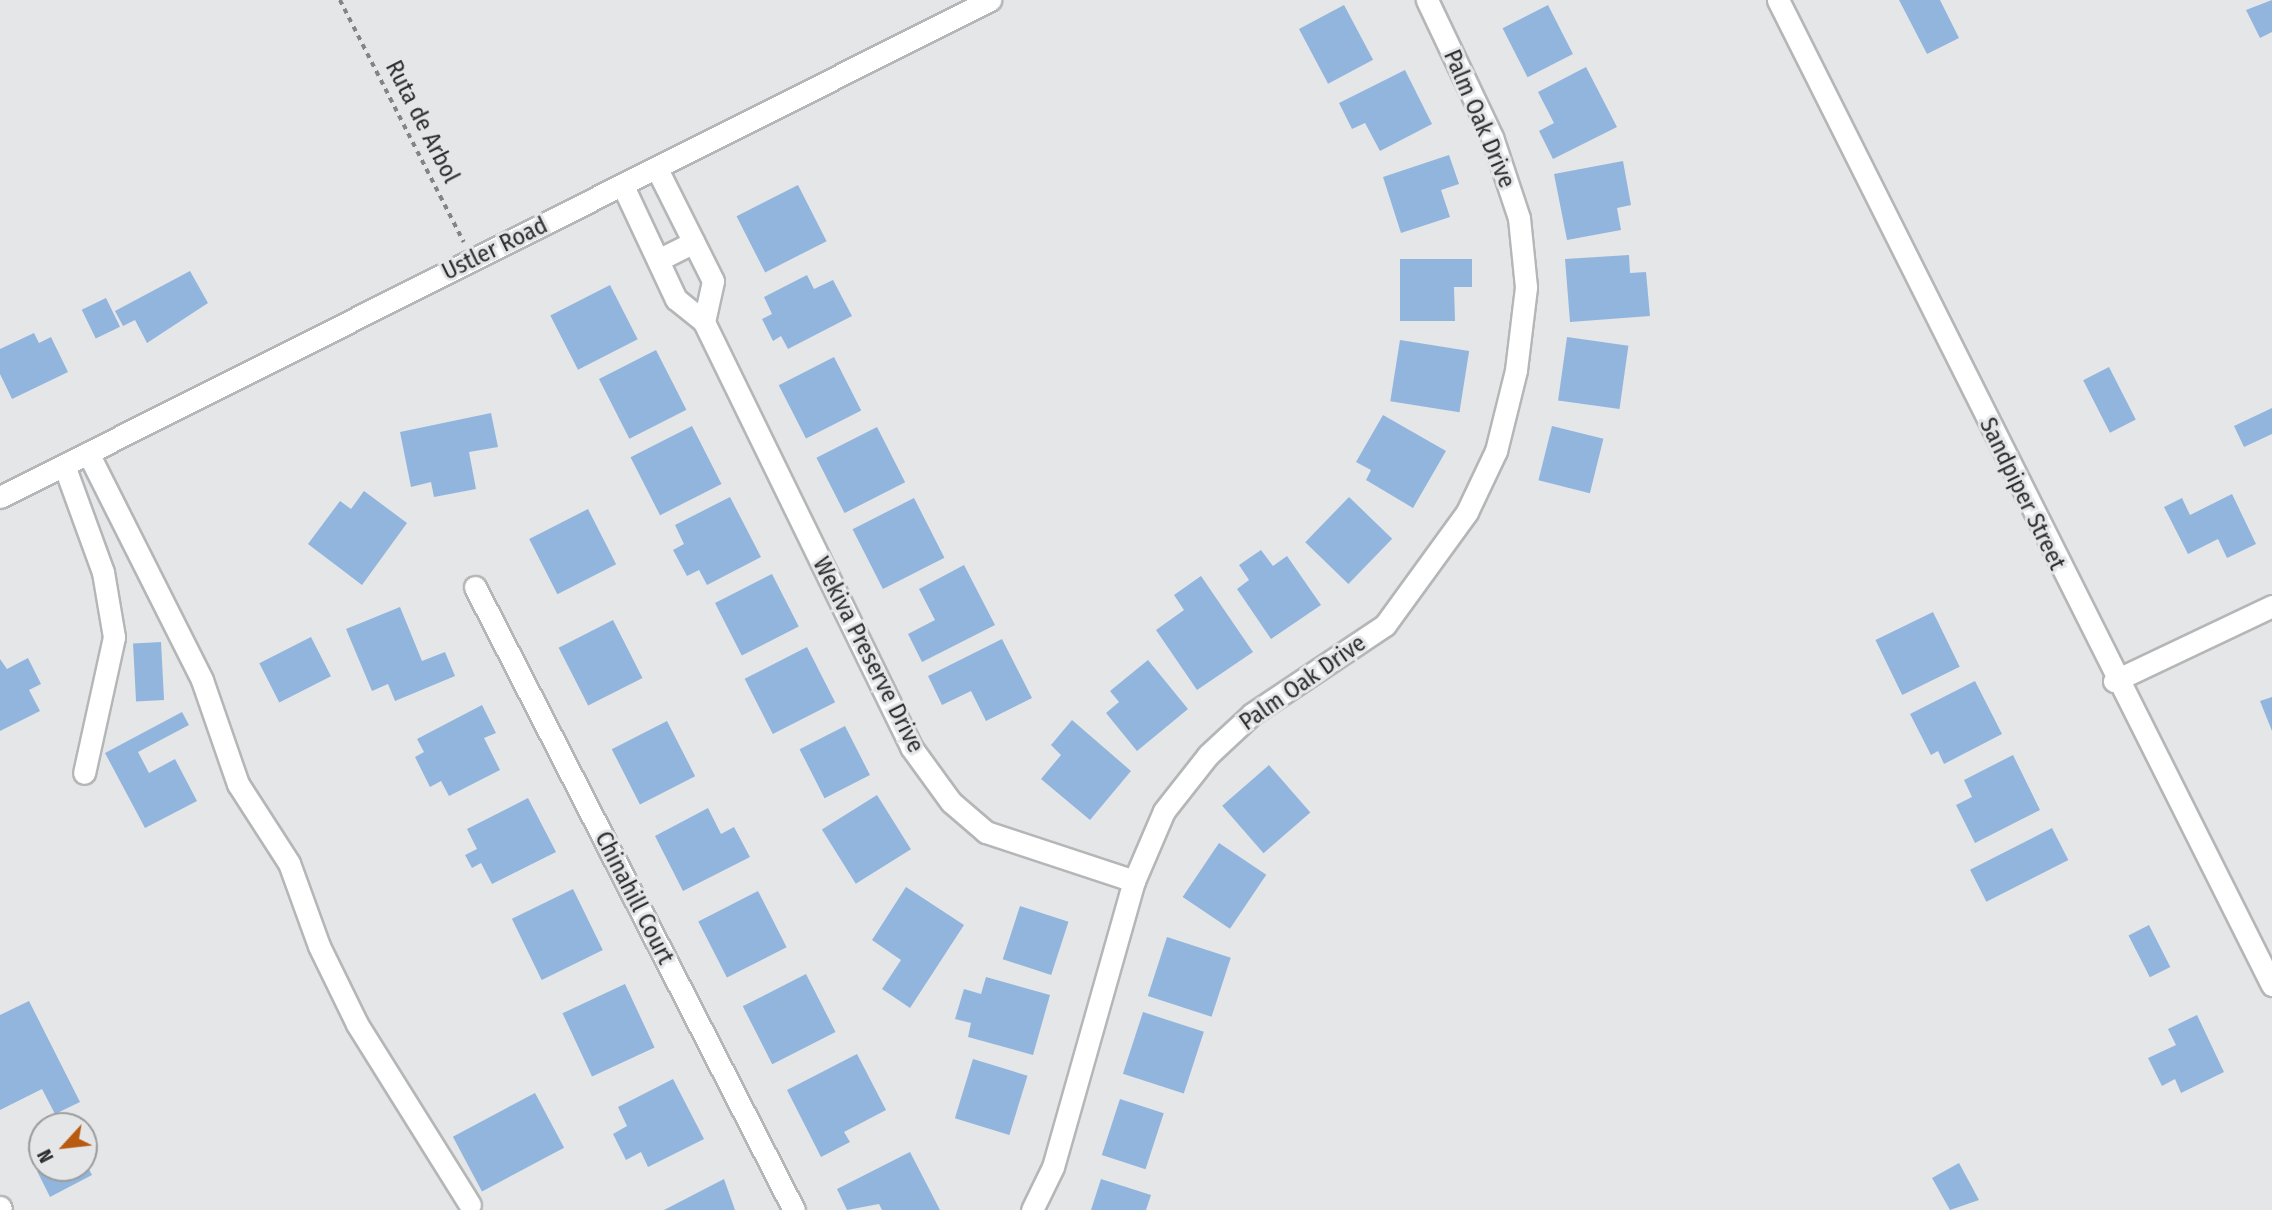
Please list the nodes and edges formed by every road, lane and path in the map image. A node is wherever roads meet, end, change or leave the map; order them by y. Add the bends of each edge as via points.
1 (340, 0) edge
2 (990, 0) edge
3 (1427, 0) edge
4 (1778, 0) edge
5 (656, 169) junction
6 (623, 186) junction
7 (694, 242) junction
8 (473, 259) junction
9 (658, 260) junction
10 (704, 322) junction
11 (88, 453) junction
12 (64, 465) junction
13 (0, 497) edge
14 (475, 587) dead end
15 (2272, 606) edge
16 (2114, 681) junction
17 (84, 773) dead end
18 (1135, 881) junction
19 (2272, 985) edge
20 (470, 1205) dead end
21 (794, 1210) edge
22 (1032, 1210) edge

1 - 8 path, Ruta de Arbol
2 - 5 street, Ustler Road
3 - 18 street, Palm Oak Drive via 1492,137 1519,218 1526,287 1516,370 1496,451 1454,533 1385,625 1252,714 1208,755 1164,811
4 - 16 street, Sandpiper Street
5 - 6 street, Ustler Road
5 - 7 street
6 - 8 street, Ustler Road
6 - 9 street, Wekiva Preserve Drive
7 - 9 street
7 - 10 street via 713,281
8 - 11 street, Ustler Road
9 - 10 street, Wekiva Preserve Drive via 676,299
10 - 18 street, Wekiva Preserve Drive via 911,747 951,802 986,832
11 - 12 street, Ustler Road
11 - 20 street via 202,680 238,784 289,863 318,946 363,1036
12 - 13 street, Ustler Road
12 - 17 street via 100,561 114,637
14 - 21 street, Chinahill Court
15 - 16 street
16 - 19 street, Sandpiper Street
18 - 22 street, Palm Oak Drive via 1053,1167

